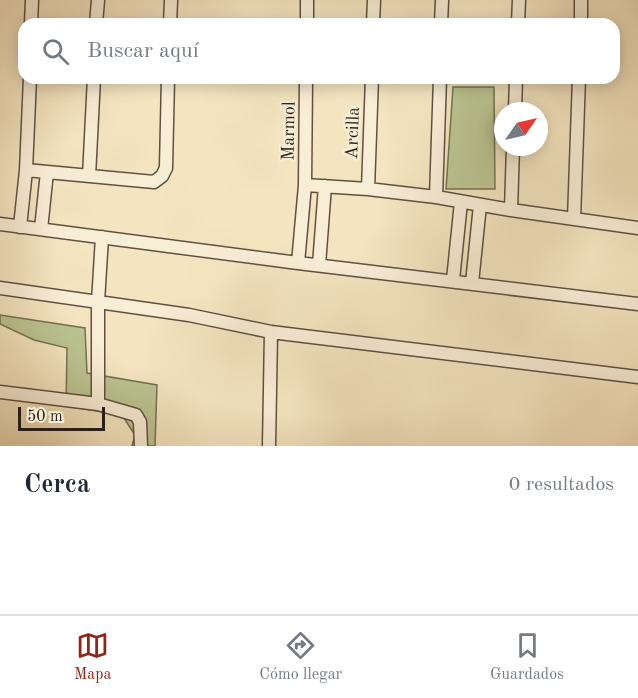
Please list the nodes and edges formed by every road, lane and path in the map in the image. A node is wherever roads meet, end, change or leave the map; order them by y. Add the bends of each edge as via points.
1 (32, 0) edge
2 (98, 0) edge
3 (171, 0) edge
4 (308, 0) edge
5 (374, 0) edge
6 (442, 0) edge
7 (519, 0) edge
8 (581, 0) edge
9 (31, 18) edge
10 (96, 18) edge
11 (170, 18) edge
12 (307, 18) edge
13 (373, 18) edge
14 (441, 18) edge
15 (518, 18) edge
16 (580, 18) edge
17 (30, 84) edge
18 (94, 84) edge
19 (168, 84) edge
20 (306, 84) edge
21 (372, 84) edge
22 (440, 84) edge
23 (516, 84) edge
24 (579, 84) edge
25 (515, 102) edge
26 (513, 156) edge
27 (26, 170) junction
28 (47, 172) junction
29 (89, 176) junction
30 (305, 185) junction
31 (325, 186) junction
32 (368, 189) junction
33 (436, 197) junction
34 (461, 202) junction
35 (480, 205) junction
36 (511, 210) junction
37 (574, 219) junction
38 (0, 224) edge
39 (20, 227) junction
40 (638, 228) edge
41 (41, 230) junction
42 (102, 237) junction
43 (298, 263) junction
44 (319, 265) junction
45 (453, 280) junction
46 (472, 283) junction
47 (0, 288) edge
48 (98, 302) junction
49 (638, 304) edge
50 (271, 332) junction
51 (638, 377) edge
52 (0, 392) edge
53 (98, 404) junction
54 (141, 446) edge
55 (269, 446) edge

1 - 9 street
2 - 10 street
3 - 11 street
4 - 12 street
5 - 13 street
6 - 14 street
7 - 15 street
8 - 16 street
17 - 27 street
18 - 29 street
19 - 29 street via 166,168 162,176 154,182
20 - 30 street, Marmol
21 - 32 street, Arcilla
22 - 33 street
23 - 25 street
24 - 37 street
26 - 36 street
27 - 28 street
27 - 39 street
28 - 29 street
28 - 41 street
30 - 31 street
30 - 43 street, Marmol
31 - 32 street
31 - 44 street
32 - 33 street
33 - 34 street
34 - 35 street
34 - 45 street
35 - 36 street
35 - 46 street
36 - 37 street
37 - 40 street
38 - 39 street
39 - 41 street
41 - 42 street
42 - 43 street
42 - 48 street
43 - 44 street
44 - 45 street
45 - 46 street
46 - 49 street
47 - 48 street
48 - 50 street
48 - 53 street
50 - 51 street
50 - 55 street
52 - 53 street
53 - 54 street via 136,415

